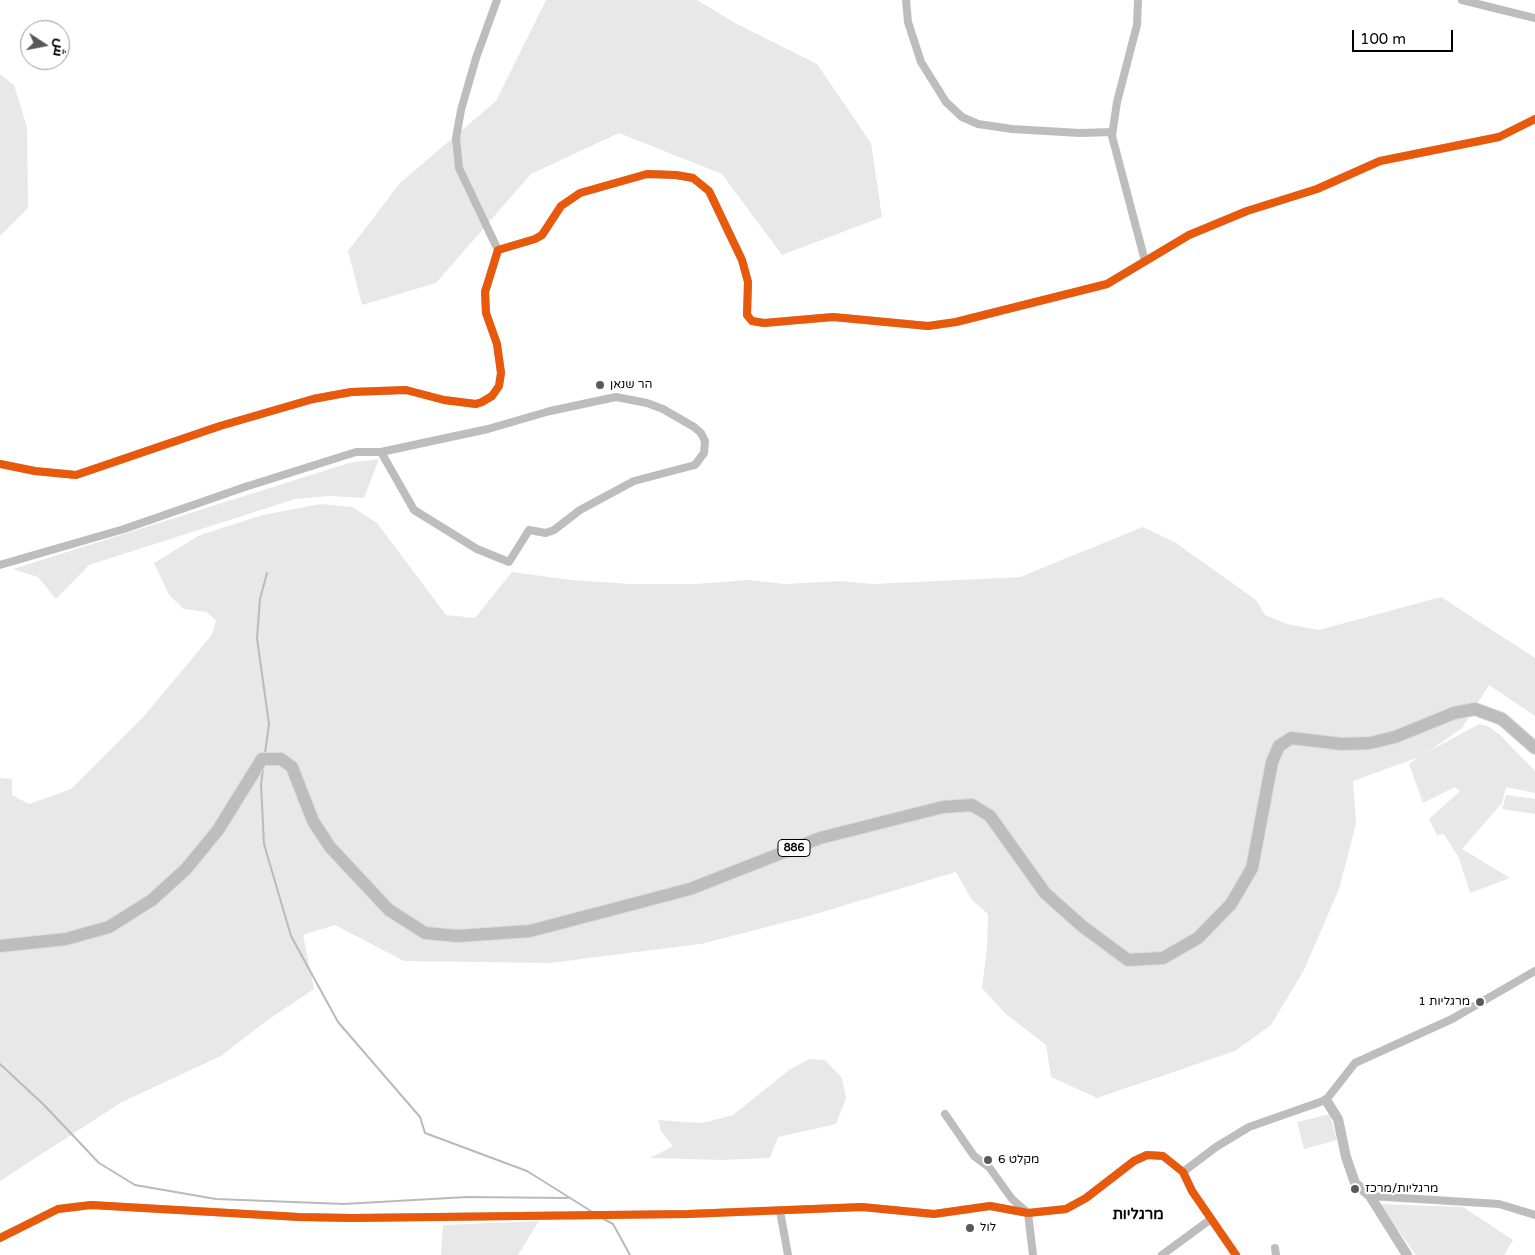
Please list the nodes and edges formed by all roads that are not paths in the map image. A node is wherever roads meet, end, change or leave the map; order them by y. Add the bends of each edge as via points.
1 (497, 0) edge
2 (906, 0) edge
3 (1138, 0) edge
4 (1462, 0) edge
5 (1535, 18) edge
6 (1535, 119) edge
7 (1112, 132) junction
8 (498, 250) junction
9 (1145, 261) junction
10 (381, 452) junction
11 (0, 464) edge
12 (0, 565) edge
13 (1535, 748) edge
14 (0, 946) edge
15 (1535, 971) edge
16 (1326, 1100) junction
17 (945, 1114) dead end
18 (1183, 1172) junction
19 (1370, 1196) junction
20 (780, 1211) junction
21 (1028, 1213) junction
22 (1535, 1214) edge
23 (1211, 1220) junction
24 (0, 1238) edge
25 (788, 1255) edge
26 (1033, 1255) edge
27 (1162, 1255) edge
28 (1236, 1255) edge
29 (1407, 1255) edge

1 - 8 street via 476,58 456,138 459,168
2 - 7 street via 908,22 922,62 946,102 962,117 978,124 1012,129
3 - 7 street via 1137,24 1120,86
4 - 5 street
6 - 9 street via 1499,138 1380,161 1317,189 1189,235
7 - 9 street
8 - 9 street via 542,235 561,206 580,193 647,174 693,178 709,191 742,260 748,282 747,316 757,322 818,317 941,325 1097,287 1119,278
8 - 11 street via 485,292 486,313 501,373 499,386 482,402 444,400 406,390 351,392 313,399 220,426 76,475
10 - 10 street via 414,510 477,549 509,562 528,530 546,533 554,530 580,510 634,481 695,465 704,454 705,441 694,427 663,409 616,398
10 - 12 street via 356,452 124,529
13 - 14 main road, 886 via 1502,719 1475,709 1454,712 1395,737 1370,743 1342,744 1291,738 1279,746 1272,762 1252,868 1235,897 1198,938 1163,958 1128,960 1082,926 1044,893 990,816 972,805 943,807 820,838 690,889 530,931 458,936 425,933 389,910 330,847 313,821 292,767 281,759 262,759 218,830 186,869 152,900 109,927 66,939
15 - 16 street via 1452,1019 1355,1063
16 - 18 street via 1249,1128
16 - 19 street via 1338,1119 1355,1183
17 - 21 street via 974,1156 989,1167 1012,1199
18 - 21 street via 1163,1156 1147,1155 1066,1209
18 - 23 street
19 - 22 street via 1499,1204
19 - 29 street
20 - 21 street via 862,1207 934,1214 990,1206
20 - 24 street via 352,1218 91,1204 58,1209
20 - 25 street
21 - 26 street
23 - 27 street
23 - 28 street

